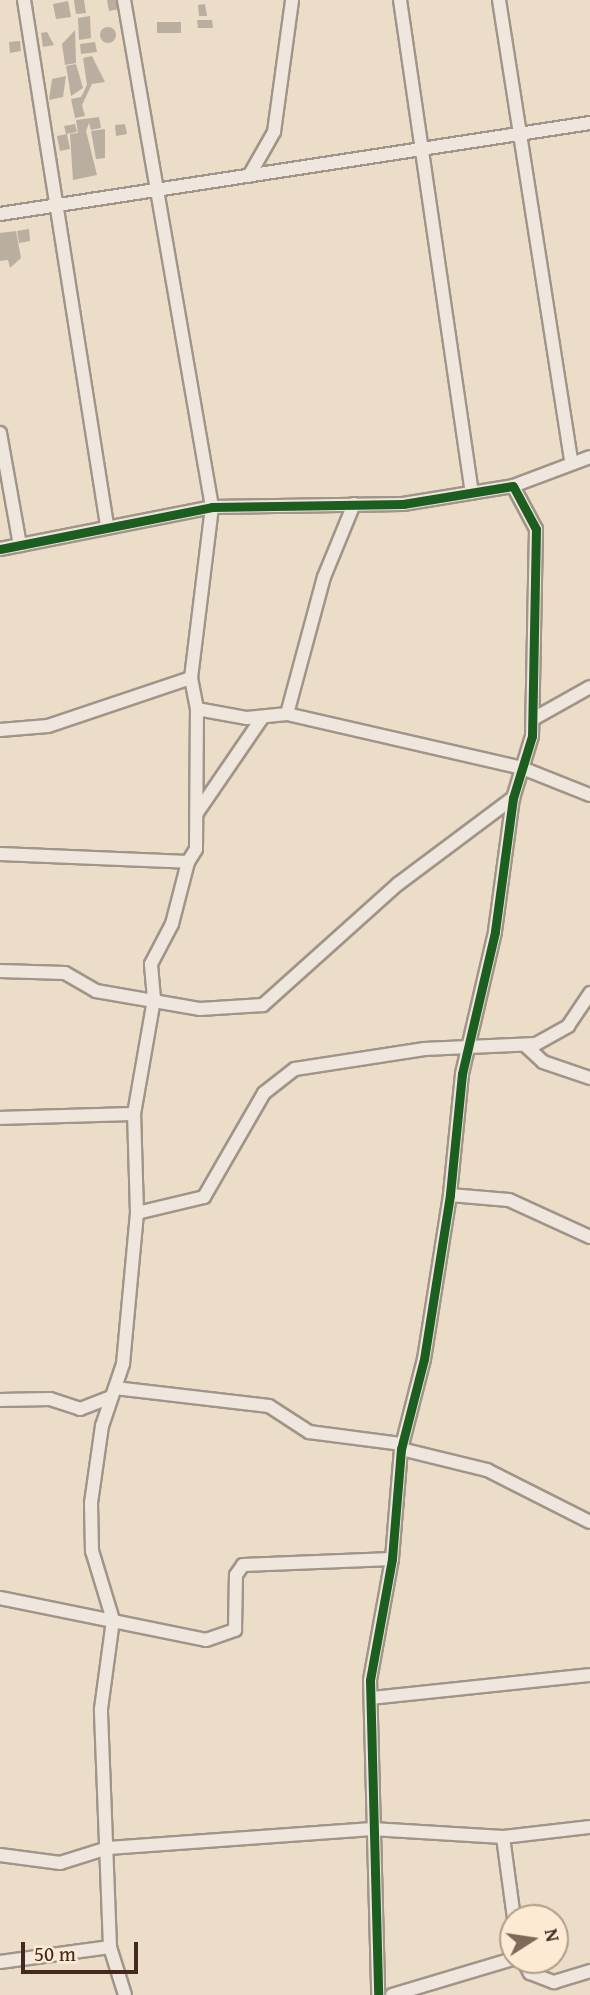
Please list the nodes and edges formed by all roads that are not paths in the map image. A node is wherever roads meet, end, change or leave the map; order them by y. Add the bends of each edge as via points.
1 (24, 0) edge
2 (124, 0) edge
3 (292, 0) edge
4 (400, 0) edge
5 (499, 0) edge
6 (590, 123) edge
7 (521, 134) junction
8 (419, 150) junction
9 (249, 176) junction
10 (157, 189) junction
11 (57, 205) junction
12 (0, 214) edge
13 (0, 433) edge
14 (590, 457) edge
15 (571, 461) junction
16 (513, 486) junction
17 (472, 493) junction
18 (354, 504) junction
19 (212, 507) junction
20 (107, 525) junction
21 (20, 545) junction
22 (0, 549) edge
23 (191, 678) junction
24 (590, 687) edge
25 (197, 709) junction
26 (288, 714) junction
27 (262, 718) junction
28 (533, 719) junction
29 (0, 730) edge
30 (522, 768) junction
31 (590, 795) edge
32 (513, 798) junction
33 (197, 814) junction
34 (0, 854) edge
35 (188, 862) junction
36 (0, 971) edge
37 (590, 993) edge
38 (154, 999) junction
39 (469, 1045) junction
40 (526, 1046) junction
41 (590, 1078) edge
42 (134, 1114) junction
43 (0, 1118) edge
44 (450, 1195) junction
45 (137, 1213) junction
46 (590, 1237) edge
47 (113, 1392) junction
48 (0, 1400) edge
49 (402, 1446) junction
50 (590, 1522) edge
51 (391, 1559) junction
52 (0, 1598) edge
53 (113, 1620) junction
54 (590, 1675) edge
55 (371, 1698) junction
56 (590, 1826) edge
57 (372, 1829) junction
58 (503, 1837) junction
59 (108, 1848) junction
60 (0, 1855) edge
61 (512, 1904) edge
62 (110, 1947) junction
63 (0, 1962) edge
64 (499, 1963) edge
65 (590, 1971) edge
66 (533, 1974) edge
67 (125, 1995) edge
68 (379, 1995) edge
69 (392, 1995) edge

1 - 11 street
2 - 10 street
3 - 9 street via 274,132
4 - 8 street
5 - 7 street
6 - 7 street
7 - 8 street
7 - 15 street
8 - 9 street
8 - 17 street
9 - 10 street
10 - 11 street
10 - 19 street
11 - 12 street
11 - 20 street
13 - 21 street
14 - 15 street
15 - 16 street
16 - 17 street
16 - 28 street via 538,546
17 - 18 street via 425,502
18 - 19 street
18 - 26 street via 324,577
19 - 20 street
19 - 23 street
20 - 21 street
21 - 22 street
23 - 25 street
23 - 29 street via 48,726
24 - 28 street
25 - 27 street
25 - 33 street
26 - 27 street
26 - 30 street
27 - 33 street
28 - 30 street
30 - 31 street
30 - 32 street
32 - 38 street via 398,884 263,1005 200,1009
32 - 39 street via 495,932
33 - 35 street via 196,849
34 - 35 street
35 - 38 street via 172,924 150,964
36 - 38 street via 65,973 96,991
37 - 40 street via 568,1027
38 - 42 street
39 - 40 street
39 - 44 street
39 - 45 street via 295,1069 264,1093 204,1197
40 - 41 street via 543,1062
42 - 43 street
42 - 45 street
44 - 46 street via 509,1200
44 - 49 street via 424,1359
45 - 47 street
47 - 48 street via 80,1409 50,1399
47 - 49 street via 268,1406 309,1432
47 - 53 street via 90,1523
49 - 50 street via 487,1470
49 - 51 street
51 - 53 street via 238,1567 239,1621 230,1635 219,1639 188,1639
51 - 55 street
52 - 53 street
53 - 59 street via 101,1709
54 - 55 street
55 - 57 street
56 - 58 street
57 - 58 street
57 - 59 street
57 - 68 street
58 - 61 street
59 - 60 street via 77,1862
59 - 62 street
62 - 63 street
62 - 67 street
64 - 69 street
65 - 66 street via 554,1982

